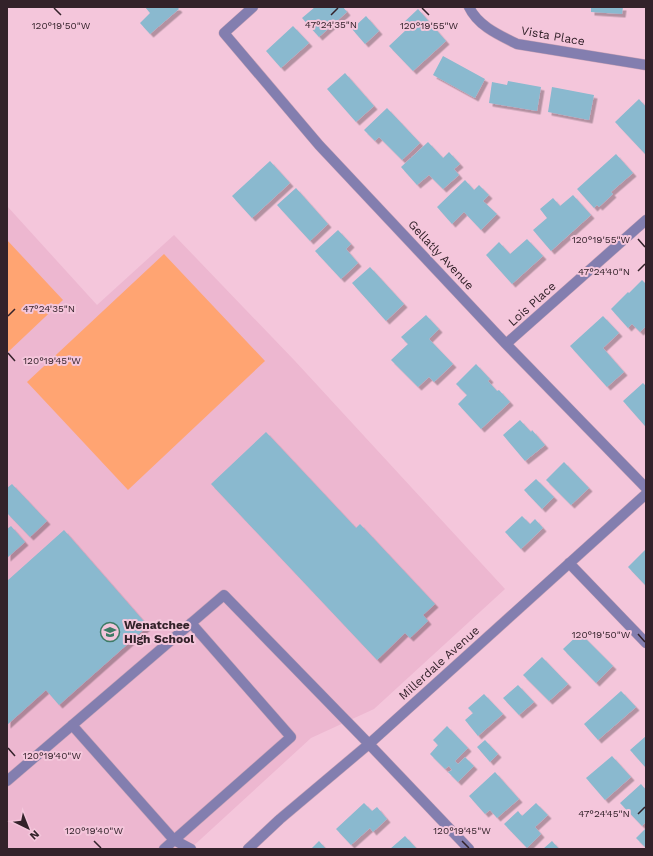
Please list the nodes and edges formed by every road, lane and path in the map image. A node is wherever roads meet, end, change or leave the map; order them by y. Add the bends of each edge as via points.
1 (253, 7) edge
2 (469, 7) edge
3 (646, 65) edge
4 (646, 220) edge
5 (506, 344) junction
6 (646, 488) edge
7 (646, 494) edge
8 (569, 562) junction
9 (191, 623) junction
10 (646, 643) edge
11 (72, 725) junction
12 (369, 744) junction
13 (7, 781) edge
14 (174, 840) junction
15 (164, 849) edge
16 (191, 849) edge
17 (248, 849) edge
18 (469, 849) edge

1 - 5 street, Gellatly Avenue via 224,33 318,145
2 - 3 street, Vista Place via 484,26 517,44
4 - 5 street, Lois Place
5 - 6 street, Gellatly Avenue
7 - 8 street, Millerdale Avenue
8 - 10 street
8 - 12 street, Millerdale Avenue
9 - 11 street
9 - 12 street via 224,595
9 - 14 street via 291,736
11 - 13 street
11 - 14 street
12 - 17 street, Millerdale Avenue
12 - 18 street
14 - 15 street
14 - 16 street

